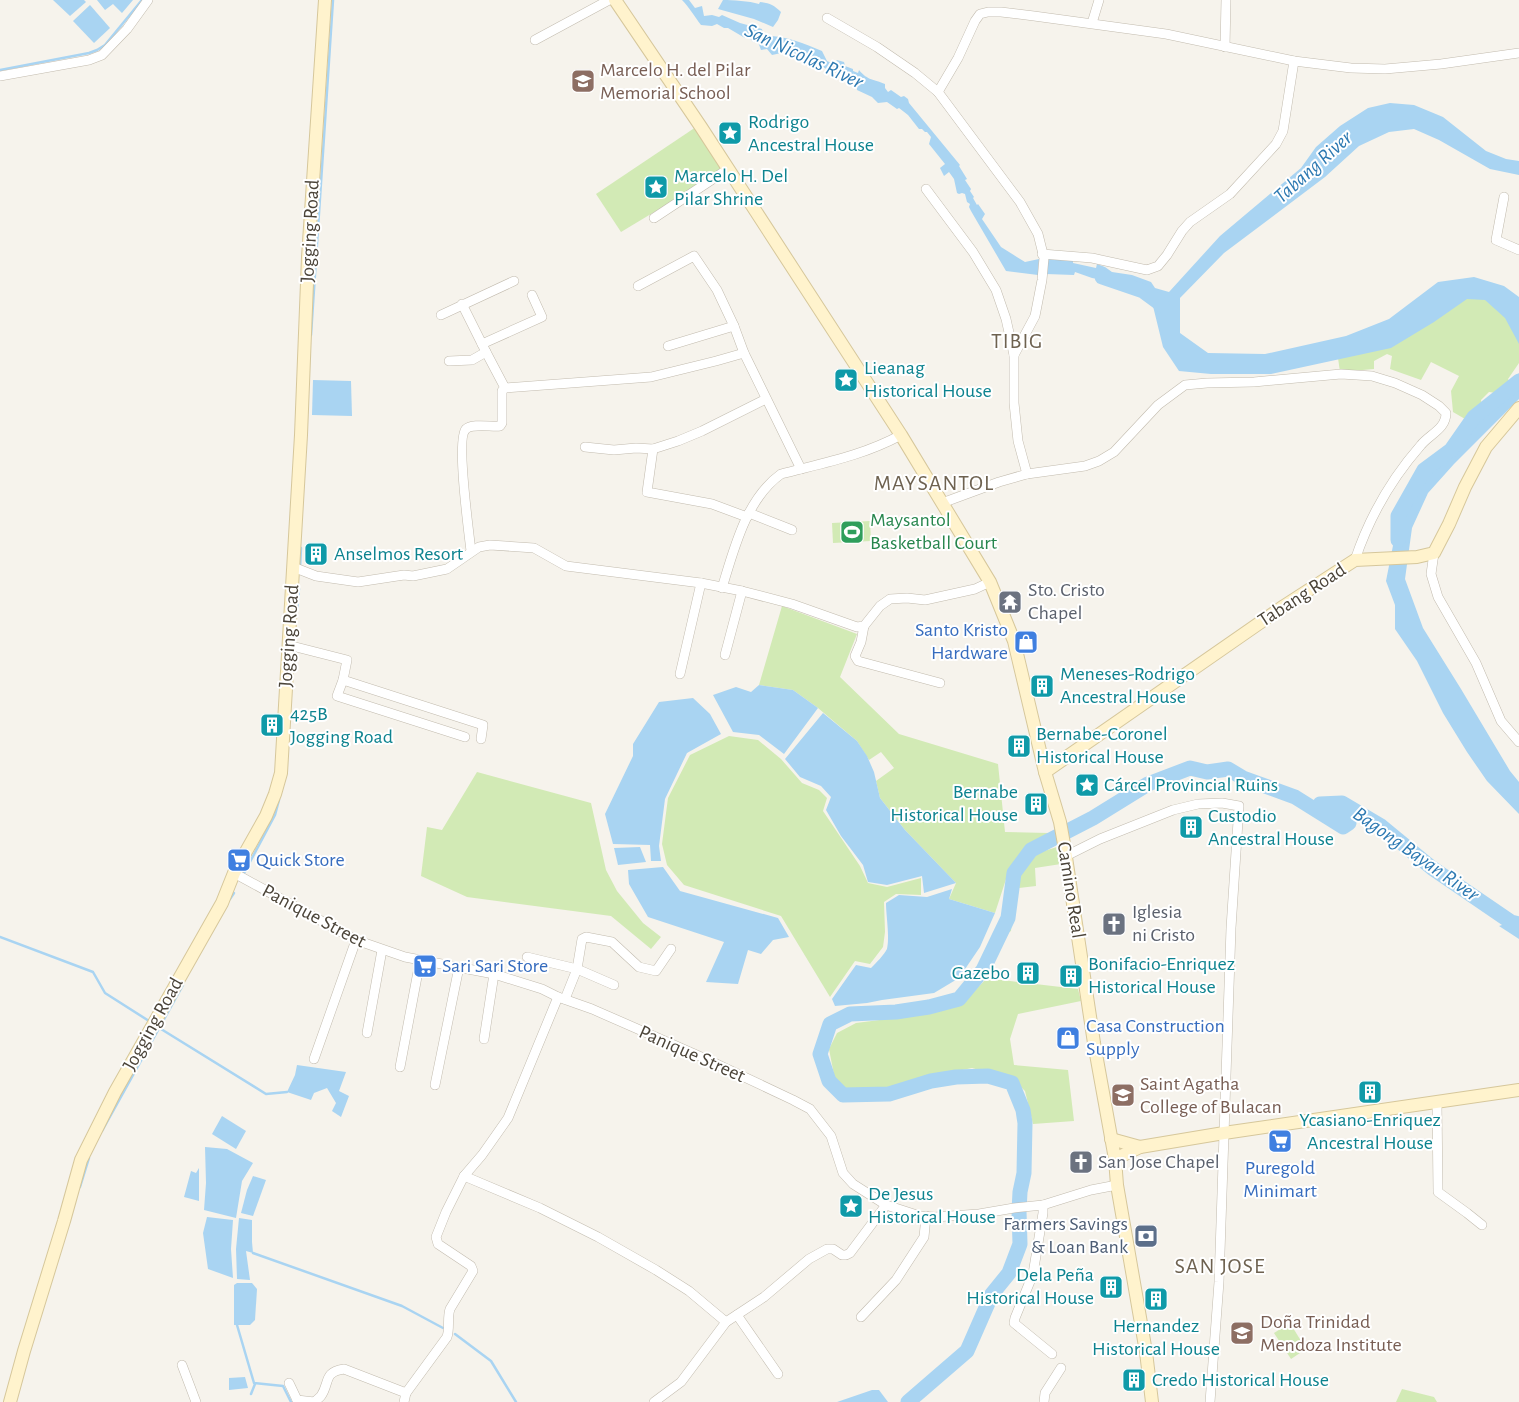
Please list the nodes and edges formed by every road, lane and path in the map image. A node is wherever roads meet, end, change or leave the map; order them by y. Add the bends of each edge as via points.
1 (148, 0) edge
2 (325, 0) edge
3 (609, 0) edge
4 (616, 0) edge
5 (1099, 0) edge
6 (1226, 0) edge
7 (827, 18) dead end
8 (1092, 24) junction
9 (534, 40) dead end
10 (1225, 47) junction
11 (1519, 53) edge
12 (1294, 61) junction
13 (0, 76) edge
14 (938, 92) junction
15 (728, 169) junction
16 (926, 189) dead end
17 (1504, 197) dead end
18 (654, 218) dead end
19 (1519, 250) edge
20 (1043, 256) junction
21 (514, 281) dead end
22 (638, 286) dead end
23 (532, 295) dead end
24 (462, 304) junction
25 (441, 315) dead end
26 (734, 326) junction
27 (668, 346) dead end
28 (484, 348) junction
29 (744, 352) junction
30 (1014, 355) junction
31 (449, 361) dead end
32 (505, 388) junction
33 (766, 399) junction
34 (1519, 408) edge
35 (901, 435) junction
36 (585, 447) dead end
37 (653, 449) junction
38 (801, 469) junction
39 (1027, 474) junction
40 (942, 503) junction
41 (748, 515) junction
42 (792, 530) dead end
43 (471, 551) junction
44 (1434, 553) junction
45 (1355, 560) junction
46 (293, 567) junction
47 (990, 582) junction
48 (701, 583) junction
49 (722, 588) junction
50 (742, 591) junction
51 (864, 626) junction
52 (288, 645) junction
53 (724, 655) dead end
54 (680, 674) dead end
55 (343, 680) junction
56 (940, 683) dead end
57 (465, 737) dead end
58 (481, 739) dead end
59 (1519, 742) edge
60 (1045, 772) junction
61 (1066, 850) junction
62 (234, 873) junction
63 (356, 940) junction
64 (671, 949) dead end
65 (382, 950) junction
66 (527, 956) dead end
67 (420, 961) junction
68 (459, 967) junction
69 (577, 970) junction
70 (494, 974) junction
71 (614, 984) dead end
72 (562, 998) junction
73 (367, 1033) dead end
74 (484, 1039) dead end
75 (314, 1059) dead end
76 (400, 1067) dead end
77 (435, 1085) dead end
78 (1519, 1090) edge
79 (1437, 1103) junction
80 (1224, 1133) junction
81 (1111, 1139) junction
82 (1140, 1148) junction
83 (1115, 1159) junction
84 (464, 1176) junction
85 (1117, 1185) junction
86 (886, 1205) junction
87 (1043, 1205) junction
88 (926, 1216) junction
89 (1482, 1225) dead end
90 (737, 1314) junction
91 (861, 1317) dead end
92 (726, 1322) junction
93 (1052, 1354) dead end
94 (182, 1365) dead end
95 (1061, 1368) dead end
96 (778, 1374) dead end
97 (288, 1383) dead end
98 (405, 1397) edge
99 (297, 1401) edge
100 (10, 1402) edge
101 (196, 1402) edge
102 (654, 1402) edge
103 (1044, 1402) edge
104 (1152, 1402) edge
105 (1210, 1402) edge

1 - 13 street via 102,55
2 - 46 main road, Jogging Road
3 - 9 street
4 - 15 main road, Camino Real
5 - 8 street
6 - 10 street
7 - 14 street via 877,47
8 - 10 street via 1166,34
8 - 14 street via 1000,12 980,14
10 - 12 street
11 - 12 street via 1472,61 1386,68 1350,68
12 - 20 street via 1283,131 1276,144 1230,194 1190,222 1158,266 1147,270 1092,258
14 - 20 street via 1020,202 1038,234
15 - 18 street
15 - 35 main road, Camino Real
16 - 30 street via 973,252 996,290
17 - 19 street via 1496,240
20 - 30 street via 1035,316
21 - 24 street
22 - 26 street via 694,256 717,290
23 - 28 street via 542,317
24 - 25 street
24 - 28 street
26 - 27 street
26 - 29 street
28 - 31 street via 472,360
28 - 32 street
29 - 32 street via 651,377
29 - 33 street
30 - 39 street via 1018,441
32 - 43 street via 502,391 500,426 472,426 463,432 462,462
33 - 37 street via 702,431
33 - 38 street
34 - 44 main road via 1486,447
35 - 38 street via 852,456
35 - 40 main road, Camino Real
36 - 37 street
37 - 41 street via 647,492 712,504
38 - 41 street via 780,474 771,481
39 - 40 street
39 - 45 street via 1099,461 1114,452 1158,405 1184,385 1340,374 1372,376 1422,395 1446,413 1446,420 1422,443 1388,487
40 - 47 main road, Camino Real
41 - 42 street
41 - 49 street via 735,544
43 - 46 street via 447,569 358,582 316,576
43 - 48 street via 490,545 534,548 566,566
44 - 45 main road, Tabang Road
44 - 59 street via 1431,574 1438,597 1476,663 1501,721
45 - 60 main road, Tabang Road
46 - 52 main road, Jogging Road
47 - 51 street via 975,589 925,600 890,599
47 - 60 main road, Camino Real via 1014,641
48 - 49 street
48 - 54 street
49 - 50 street
50 - 51 street via 792,604 851,626
50 - 53 street
51 - 56 street via 855,656 858,661
52 - 55 street via 347,660
52 - 62 main road, Jogging Road via 281,773 266,816
55 - 57 street via 337,696
55 - 58 street via 484,725
60 - 61 main road, Camino Real
61 - 80 street via 1174,810 1198,804 1239,806
61 - 81 main road, Camino Real
62 - 63 street, Panique Street
62 - 100 main road, Jogging Road via 222,903 115,1092 81,1160
63 - 65 street, Panique Street
63 - 75 street
64 - 69 street via 656,970 639,967 612,942 586,937 582,939
65 - 67 street, Panique Street
65 - 73 street
66 - 69 street
67 - 68 street, Panique Street
67 - 76 street
68 - 70 street, Panique Street
68 - 77 street
69 - 71 street
69 - 72 street
70 - 72 street, Panique Street
70 - 74 street
72 - 84 street via 508,1118
72 - 86 street, Panique Street via 706,1059 810,1109 831,1136 843,1173 853,1184
78 - 79 main road
79 - 80 main road
79 - 89 street via 1438,1192
80 - 82 main road
80 - 105 street via 1219,1282
81 - 82 main road
81 - 83 main road, Camino Real
82 - 83 main road
83 - 85 main road, Camino Real
84 - 92 street via 598,1237 689,1291
84 - 98 street via 436,1240 472,1266 473,1271 450,1308 447,1337
85 - 87 street, Panique Street
85 - 104 main road, Camino Real
86 - 88 street, Panique Street
86 - 90 street via 850,1253 842,1255 827,1249
87 - 88 street, Panique Street via 979,1214
87 - 93 street via 1033,1274 1014,1323
88 - 91 street via 924,1237 896,1280
90 - 92 street
90 - 96 street
92 - 102 street via 681,1382
94 - 101 street
95 - 103 street via 1045,1393
97 - 99 street
98 - 99 street via 344,1369 330,1374 321,1396 314,1402

